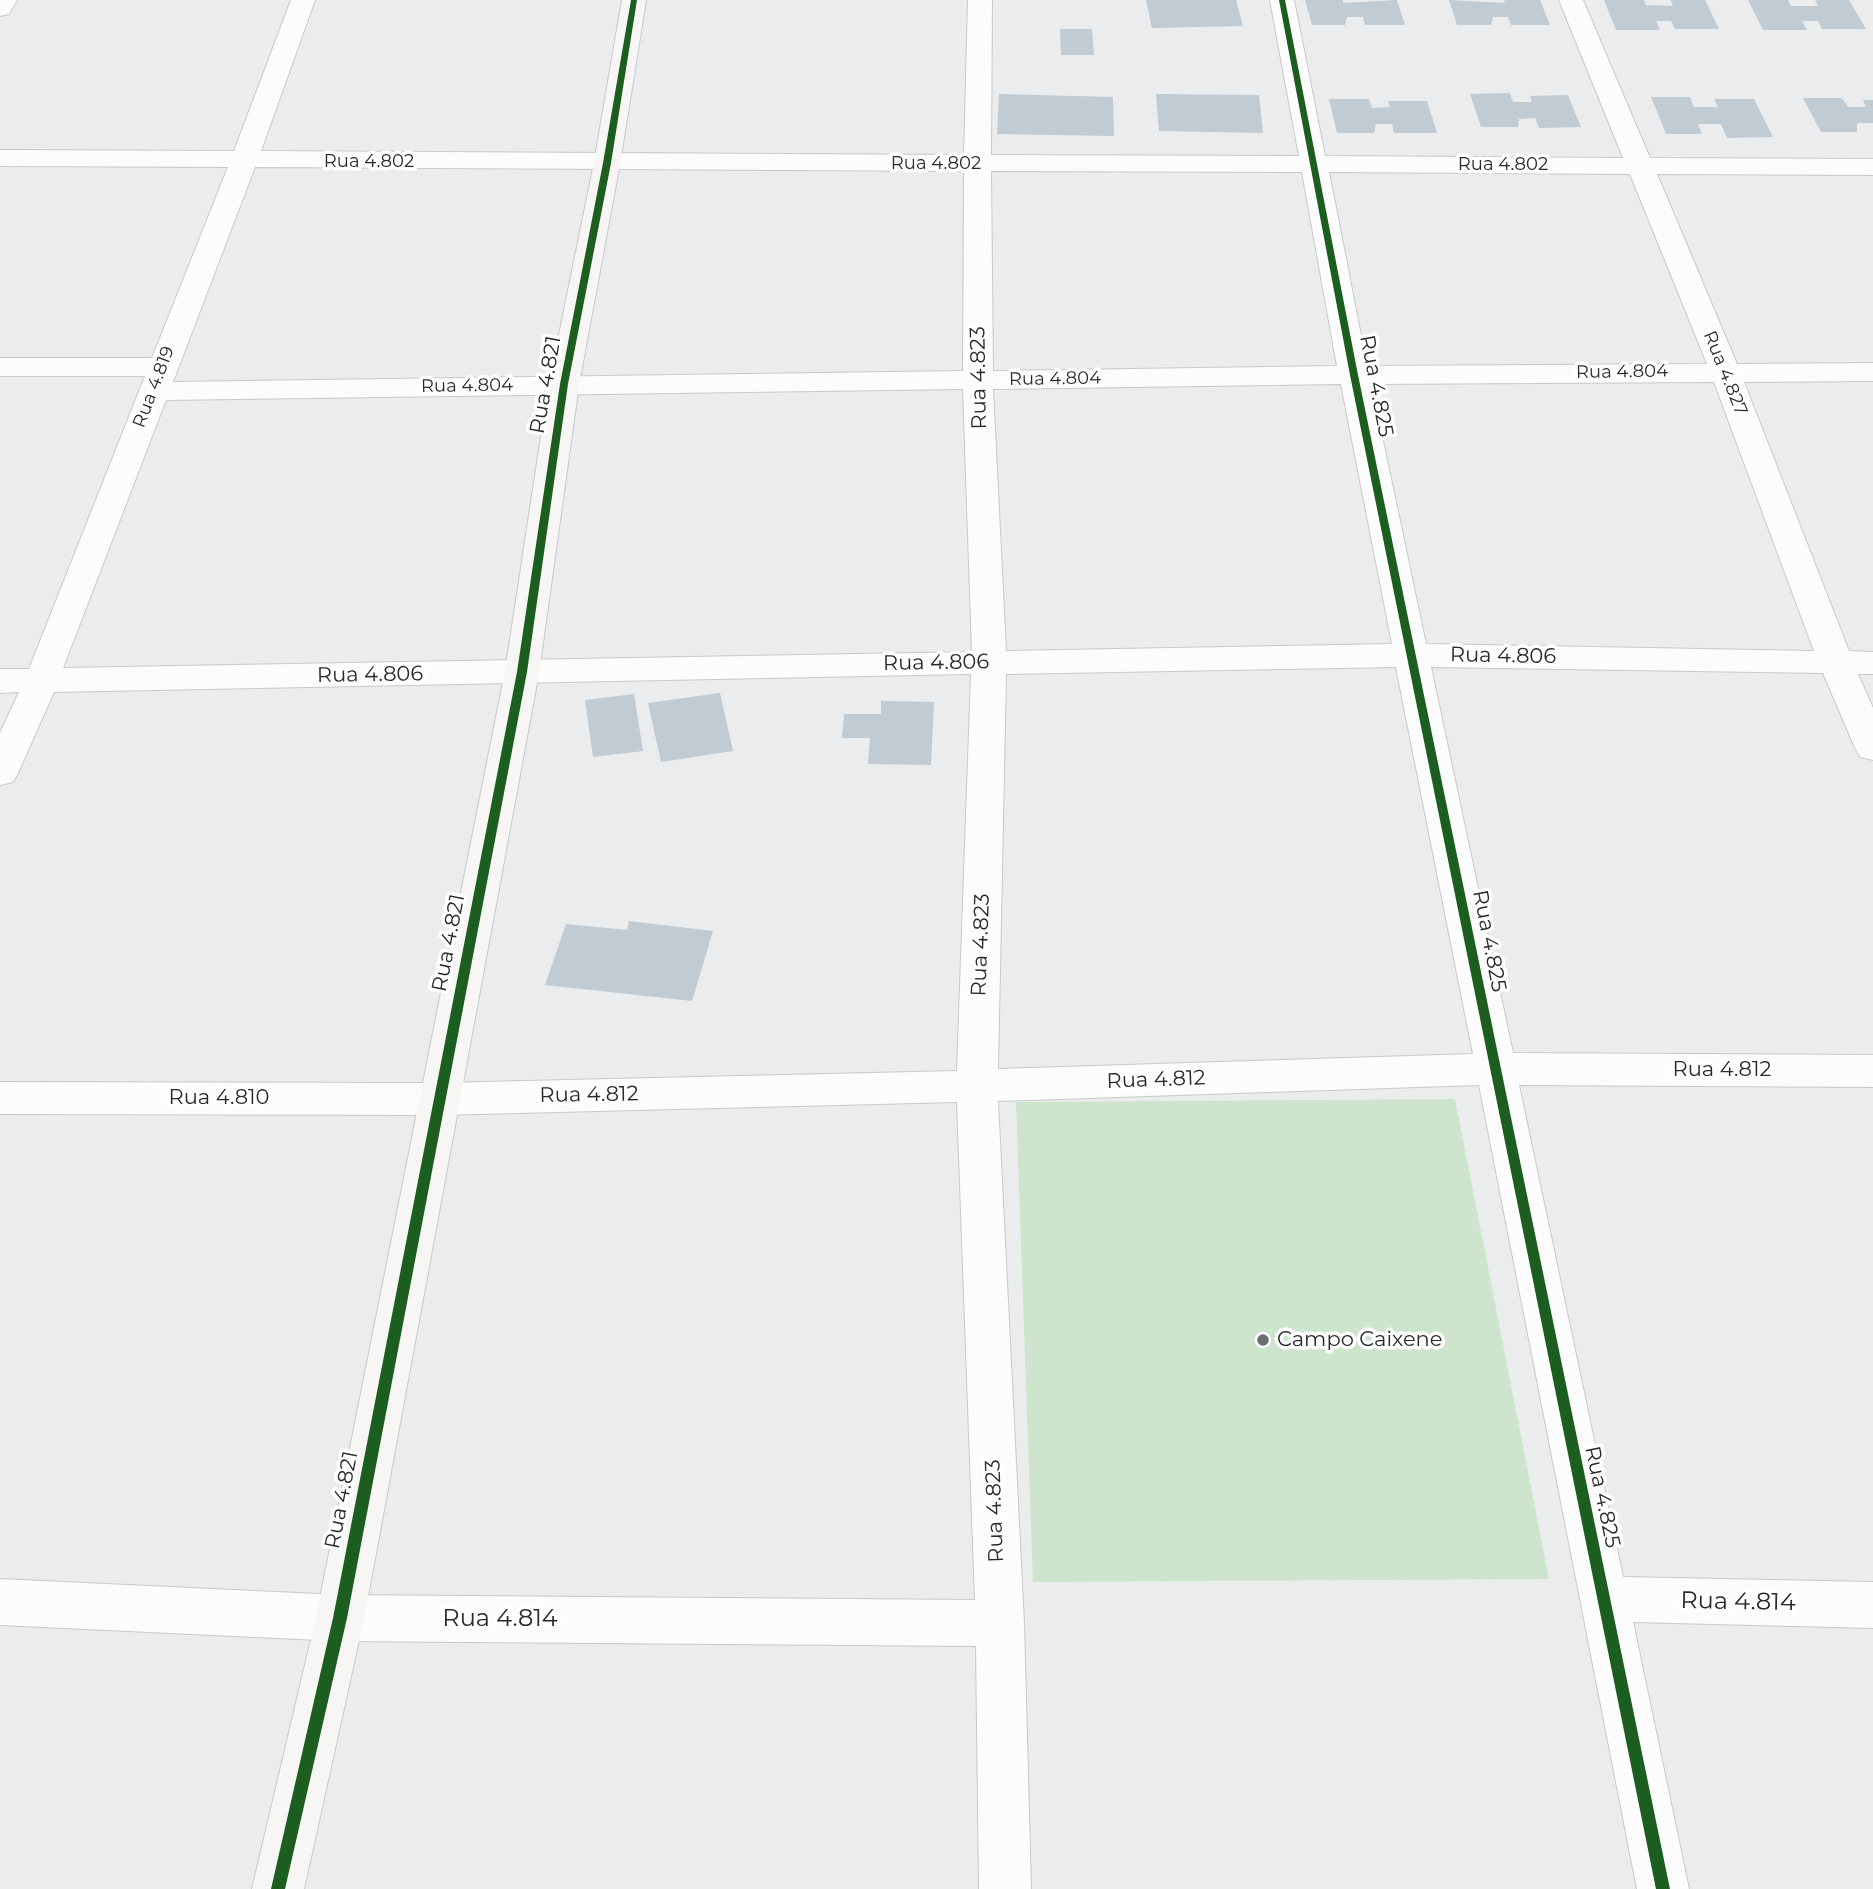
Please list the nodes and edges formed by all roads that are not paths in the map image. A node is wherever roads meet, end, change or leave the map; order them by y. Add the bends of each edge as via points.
1 (5, 0) edge
2 (303, 0) edge
3 (634, 0) edge
4 (980, 0) edge
5 (1282, 0) edge
6 (1571, 0) edge
7 (0, 9) edge
8 (0, 158) edge
9 (244, 161) junction
10 (607, 163) junction
11 (978, 164) junction
12 (1315, 164) junction
13 (1641, 166) junction
14 (1873, 167) edge
15 (0, 367) edge
16 (1725, 372) junction
17 (1873, 372) edge
18 (1354, 375) junction
19 (157, 379) junction
20 (978, 380) junction
21 (564, 384) junction
22 (1411, 654) junction
23 (989, 662) junction
24 (1836, 663) junction
25 (1873, 663) edge
26 (522, 672) junction
27 (0, 681) edge
28 (41, 681) junction
29 (1873, 748) edge
30 (0, 773) edge
31 (1495, 1069) junction
32 (1873, 1072) edge
33 (977, 1086) junction
34 (0, 1098) edge
35 (438, 1099) junction
36 (1603, 1599) junction
37 (0, 1602) edge
38 (1873, 1605) edge
39 (340, 1618) junction
40 (1000, 1623) junction
41 (278, 1889) edge
42 (1005, 1889) edge
43 (1663, 1889) edge

1 - 7 street
2 - 9 street, Rua 4.819
3 - 10 street, Rua 4.821
4 - 11 street, Rua 4.823
5 - 12 street, Rua 4.825
6 - 13 street, Rua 4.827
8 - 9 street, Rua 4.802
9 - 10 street, Rua 4.802
9 - 19 street, Rua 4.819
10 - 11 street, Rua 4.802
10 - 21 street, Rua 4.821
11 - 12 street, Rua 4.802
11 - 20 street, Rua 4.823
12 - 13 street, Rua 4.802
12 - 18 street, Rua 4.825
13 - 14 street, Rua 4.802
13 - 16 street, Rua 4.827
15 - 19 street, Rua 4.804
16 - 17 street, Rua 4.804
16 - 18 street, Rua 4.804
16 - 24 street, Rua 4.827
18 - 20 street, Rua 4.804
18 - 22 street, Rua 4.825
19 - 21 street, Rua 4.804
19 - 28 street, Rua 4.819
20 - 21 street, Rua 4.804
20 - 23 street, Rua 4.823
21 - 26 street, Rua 4.821
22 - 23 street, Rua 4.806
22 - 24 street, Rua 4.806
22 - 31 street, Rua 4.825
23 - 26 street, Rua 4.806
23 - 33 street, Rua 4.823
24 - 25 street, Rua 4.806
24 - 29 street, Rua 4.827
26 - 28 street, Rua 4.806
26 - 35 street, Rua 4.821
27 - 28 street, Rua 4.806
28 - 30 street, Rua 4.819
31 - 32 street, Rua 4.812
31 - 33 street, Rua 4.812
31 - 36 street, Rua 4.825
33 - 35 street, Rua 4.812
33 - 40 street, Rua 4.823
34 - 35 street, Rua 4.810
35 - 39 street, Rua 4.821
36 - 38 street, Rua 4.814
36 - 43 street, Rua 4.825
37 - 39 street, Rua 4.814
39 - 40 street, Rua 4.814
39 - 41 street, Rua 4.821
40 - 42 street, Rua 4.823

